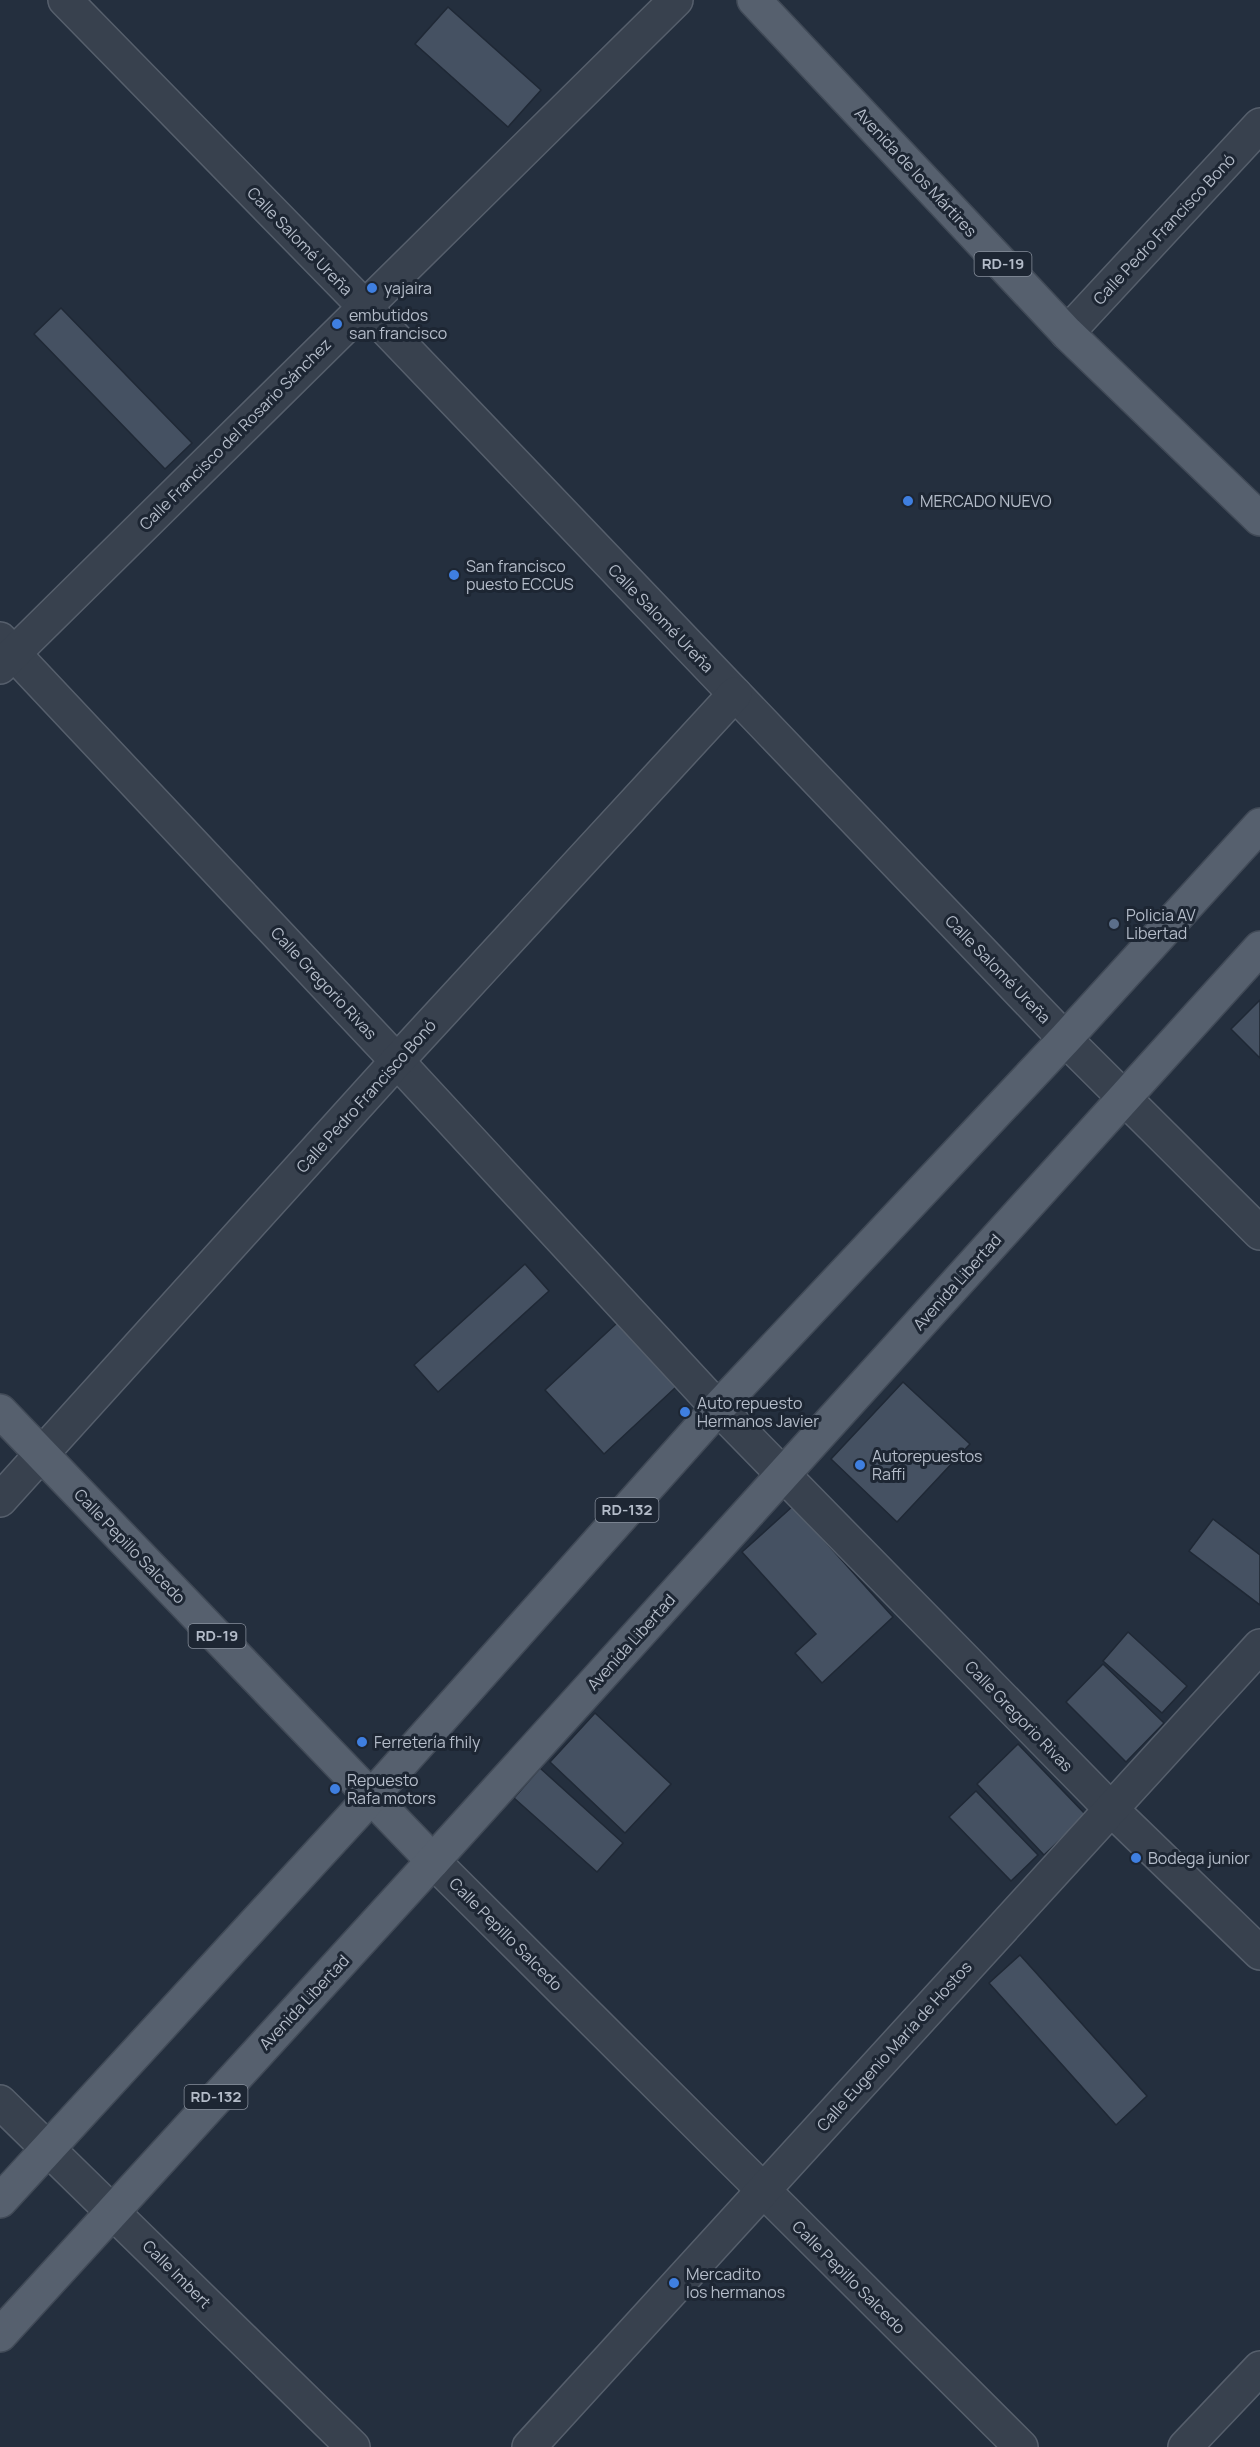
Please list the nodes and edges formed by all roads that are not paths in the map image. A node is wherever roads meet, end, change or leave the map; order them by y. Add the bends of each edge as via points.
1 (66, 0) edge
2 (676, 0) edge
3 (754, 0) edge
4 (1260, 125) edge
5 (364, 306) junction
6 (1067, 333) junction
7 (1260, 519) edge
8 (5, 653) edge
9 (735, 694) junction
10 (1260, 825) edge
11 (1260, 948) edge
12 (1065, 1039) junction
13 (397, 1061) junction
14 (1124, 1099) junction
15 (1260, 1233) edge
16 (718, 1408) junction
17 (0, 1411) edge
18 (41, 1453) junction
19 (783, 1474) junction
20 (0, 1500) edge
21 (1260, 1646) edge
22 (371, 1797) junction
23 (1111, 1809) junction
24 (433, 1861) junction
25 (1260, 1953) edge
26 (0, 2102) edge
27 (48, 2148) junction
28 (762, 2191) junction
29 (0, 2201) edge
30 (112, 2210) junction
31 (0, 2335) edge
32 (1260, 2367) edge
33 (353, 2447) edge
34 (529, 2447) edge
35 (1021, 2447) edge
36 (1185, 2447) edge

1 - 5 street, Calle Salomé Ureña
2 - 5 street, Calle Francisco del Rosario Sánchez
3 - 6 main road, Avenida de los Mártires / RD-19
4 - 6 street, Calle Pedro Francisco Bonó
5 - 8 street, Calle Francisco del Rosario Sánchez
5 - 9 street, Calle Salomé Ureña
6 - 7 main road, Avenida de los Mártires / RD-19
8 - 13 street, Calle Gregorio Rivas
9 - 12 street, Calle Salomé Ureña
9 - 13 street, Calle Pedro Francisco Bonó
10 - 12 main road, RD-132
11 - 14 main road, Avenida Libertad / RD-132
12 - 14 street, Calle Salomé Ureña
12 - 16 main road, RD-132
13 - 16 street, Calle Gregorio Rivas
13 - 18 street, Calle Pedro Francisco Bonó
14 - 15 street, Calle Salomé Ureña
14 - 19 main road, Avenida Libertad / RD-132
16 - 19 street, Calle Gregorio Rivas
16 - 22 main road, RD-132
17 - 18 main road, Calle Pepillo Salcedo / RD-19
18 - 20 street, Calle Pedro Francisco Bonó
18 - 22 main road, Calle Pepillo Salcedo / RD-19
19 - 23 street, Calle Gregorio Rivas
19 - 24 main road, Avenida Libertad / RD-132
21 - 23 street, Calle Eugenio María de Hostos
22 - 24 main road, Calle Pepillo Salcedo / RD-19
22 - 27 main road, RD-132
23 - 25 street, Calle Gregorio Rivas
23 - 28 street, Calle Eugenio María de Hostos
24 - 28 street, Calle Pepillo Salcedo
24 - 30 main road, Avenida Libertad / RD-132
26 - 27 street, Calle Imbert
27 - 29 main road, RD-132
27 - 30 street, Calle Imbert
28 - 34 street, Calle Eugenio María de Hostos
28 - 35 street, Calle Pepillo Salcedo
30 - 31 main road, Avenida Libertad / RD-132
30 - 33 street, Calle Imbert
32 - 36 street

